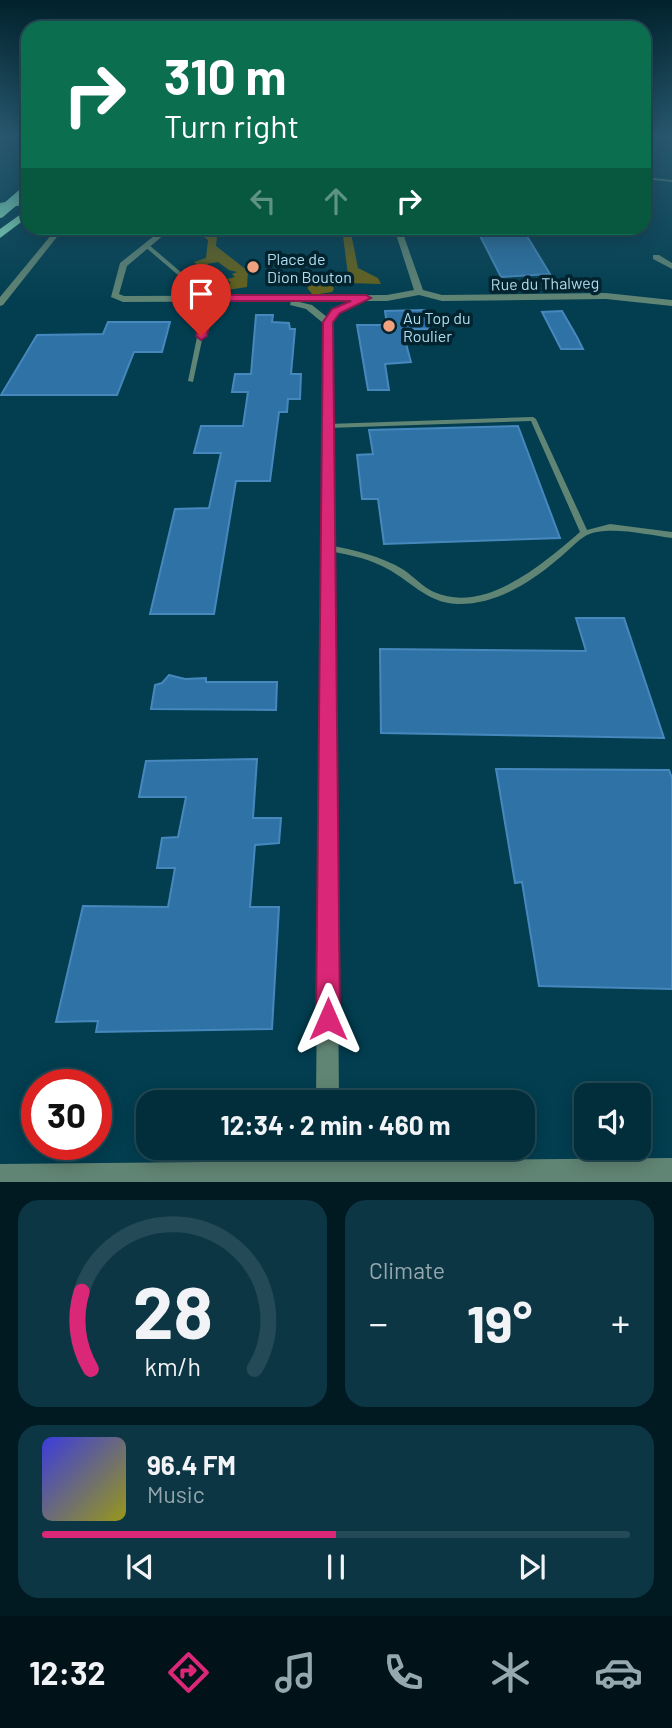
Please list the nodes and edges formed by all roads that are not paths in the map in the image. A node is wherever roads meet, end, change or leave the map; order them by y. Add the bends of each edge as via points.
1 (21, 194) edge
2 (21, 198) edge
3 (0, 199) edge
4 (21, 204) edge
5 (1, 213) edge
6 (21, 218) edge
7 (0, 235) edge
8 (55, 235) edge
9 (159, 235) edge
10 (400, 235) edge
11 (146, 245) junction
12 (656, 257) dead end
13 (672, 267) edge
14 (419, 292) junction
15 (208, 298) junction
16 (366, 298) junction
17 (276, 299) junction
18 (671, 301) edge
19 (0, 303) edge
20 (328, 322) junction
21 (191, 381) dead end
22 (328, 426) junction
23 (584, 533) junction
24 (672, 536) edge
25 (328, 548) junction
26 (328, 1090) edge
27 (328, 1167) edge
28 (672, 1170) edge
29 (0, 1176) edge

1 - 3 highway
2 - 5 highway, bridge
4 - 5 highway
6 - 7 highway
8 - 19 street
9 - 11 street
10 - 14 street
11 - 15 lane
11 - 15 street via 123,265 116,297
12 - 13 street
14 - 16 street
14 - 18 street, Rue du Thalweg via 442,298 606,296
15 - 17 street
15 - 21 lane
16 - 17 street
16 - 20 street via 336,311
17 - 20 street via 309,307
20 - 22 street
22 - 23 lane via 533,419
22 - 25 street
23 - 24 lane via 610,527
23 - 25 lane via 522,581 483,598 454,603 431,595 374,557
25 - 26 street
27 - 28 street
27 - 29 street

